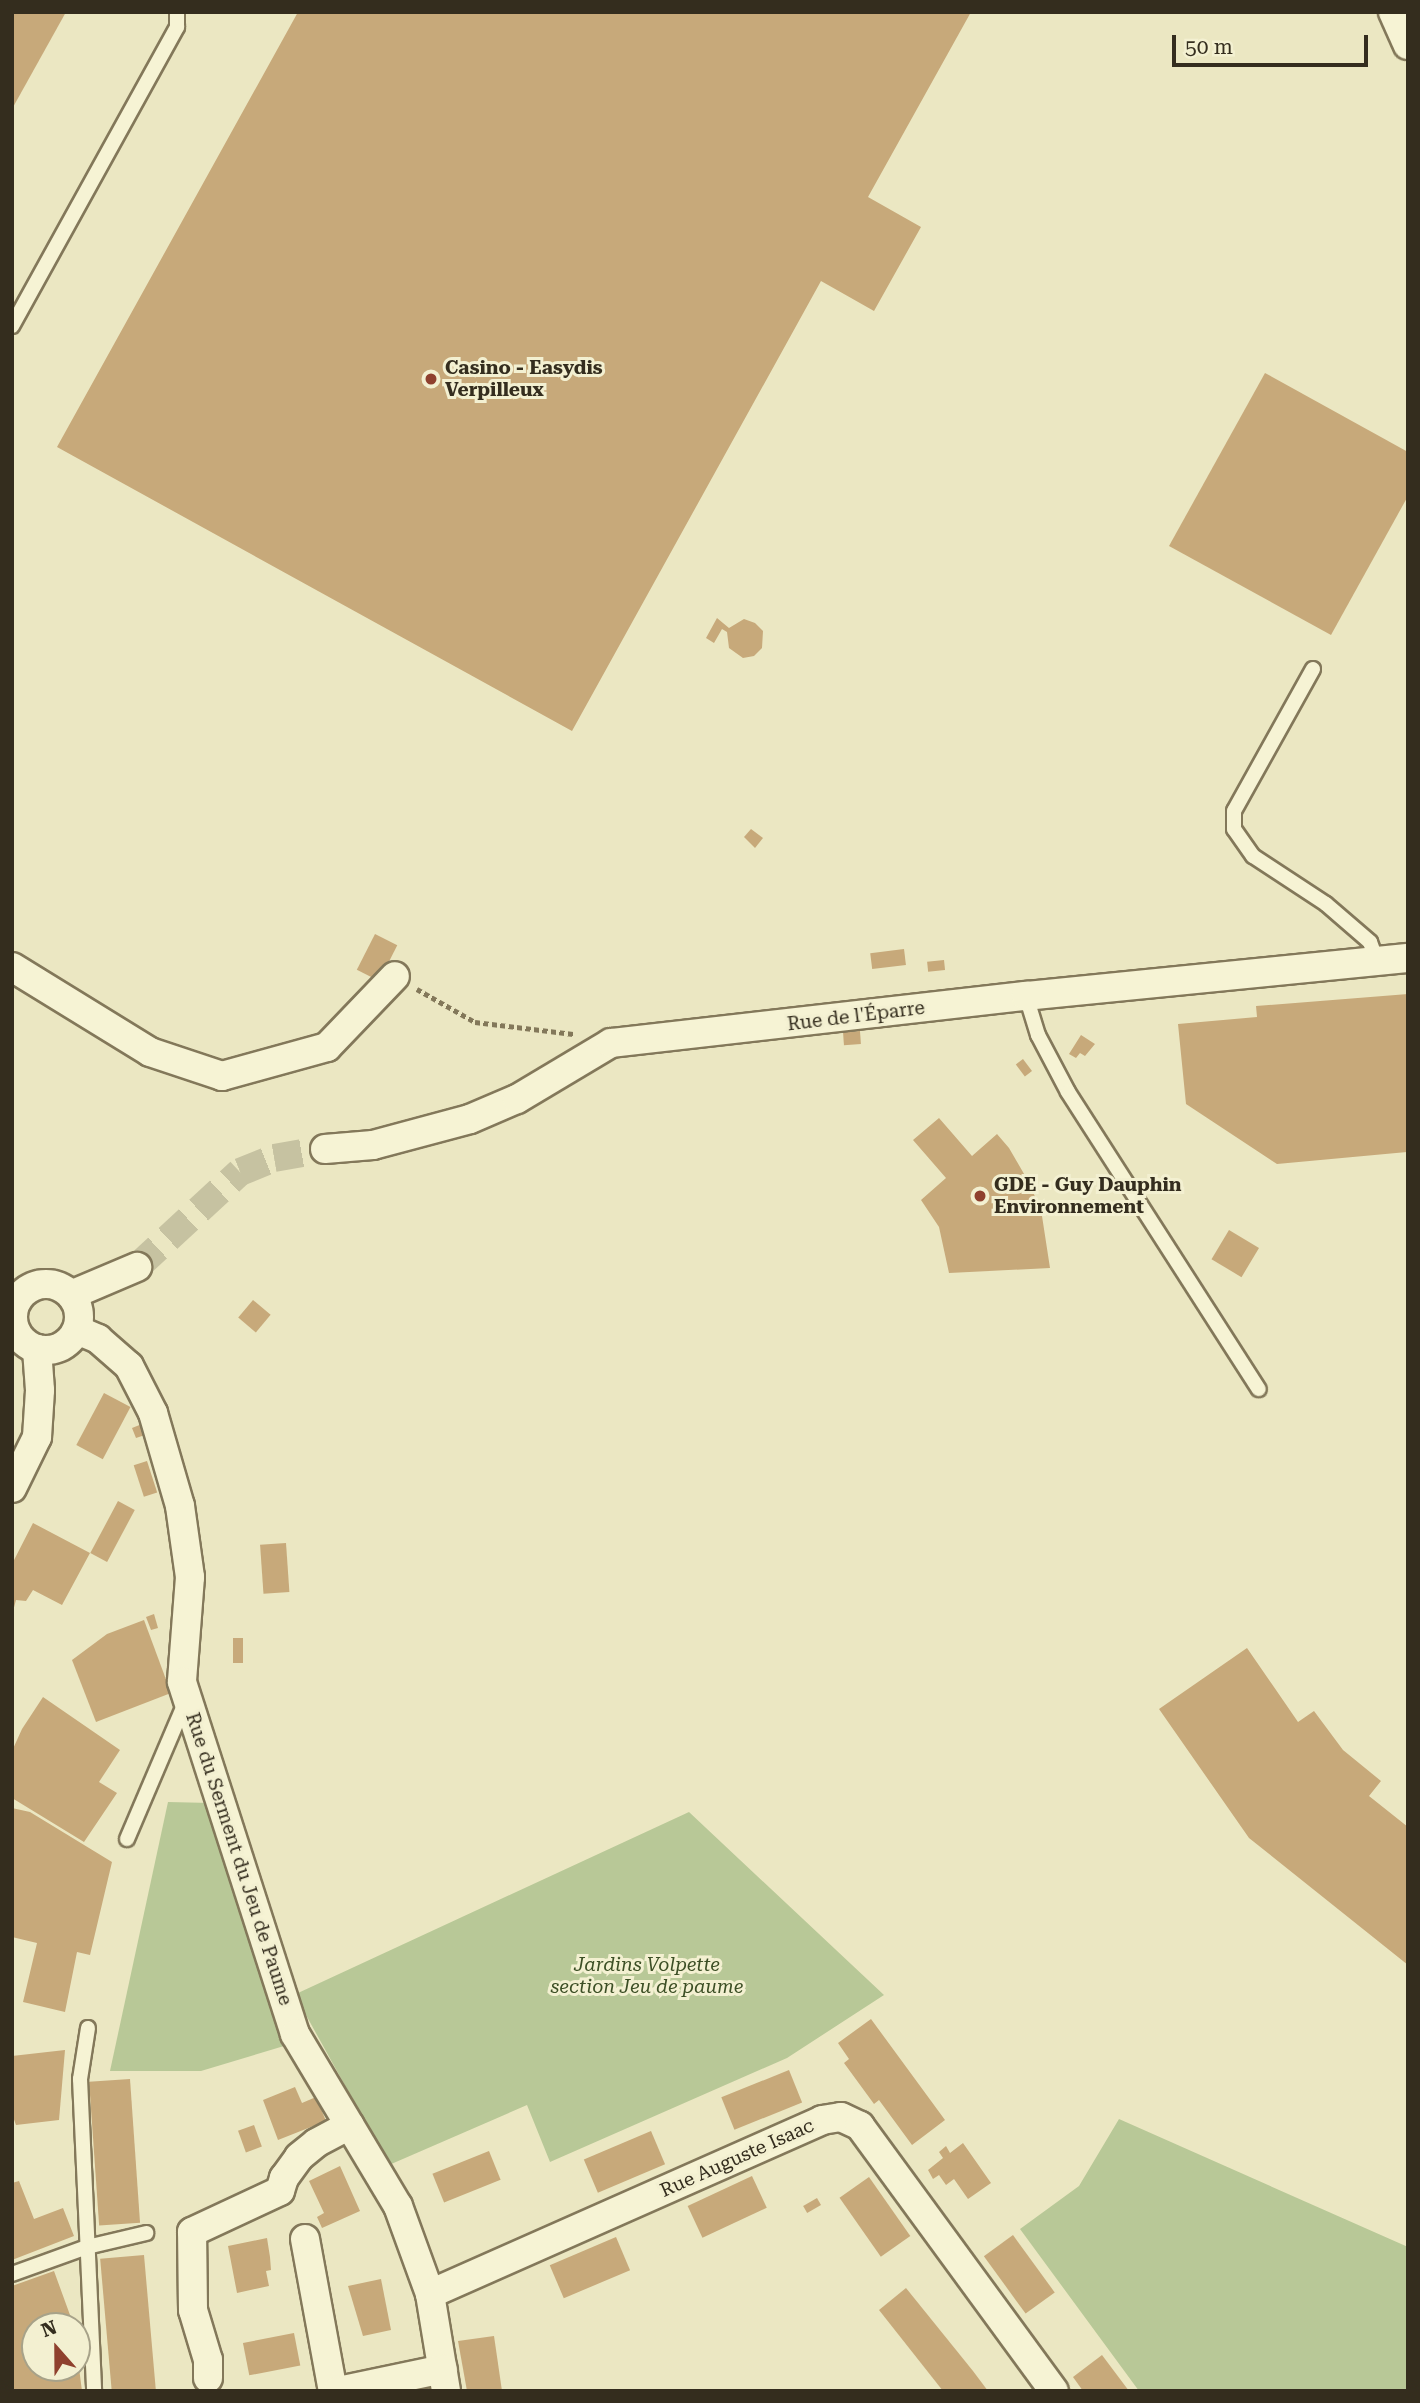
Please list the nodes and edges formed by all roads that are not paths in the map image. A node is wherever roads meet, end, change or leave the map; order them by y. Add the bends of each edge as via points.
1 (177, 12) edge
2 (1393, 12) edge
3 (1408, 45) edge
4 (12, 326) edge
5 (1313, 669) dead end
6 (1408, 958) edge
7 (1377, 961) junction
8 (12, 967) edge
9 (395, 976) road end
10 (1026, 996) junction
11 (325, 1149) tunnel mouth
12 (137, 1267) tunnel mouth
13 (71, 1295) junction
14 (15, 1300) edge
15 (77, 1330) junction
16 (37, 1349) junction
17 (1259, 1389) dead end
18 (12, 1489) edge
19 (187, 1698) junction
20 (127, 1839) dead end
21 (88, 2028) dead end
22 (350, 2126) junction
23 (146, 2233) dead end
24 (305, 2239) dead end
25 (87, 2247) junction
26 (12, 2274) edge
27 (430, 2294) junction
28 (208, 2378) dead end
29 (444, 2380) edge
30 (94, 2391) edge
31 (333, 2391) edge
32 (338, 2391) edge
33 (1054, 2391) edge

1 - 4 lane via 177,27
2 - 3 street
5 - 7 lane via 1234,811 1234,829 1253,856 1326,904 1370,942
6 - 7 street, Rue de l'Éparre
7 - 10 street, Rue de l'Éparre
8 - 9 street via 150,1052 222,1076 327,1047
10 - 11 street, Rue de l'Éparre via 611,1043 517,1098 470,1119 373,1145
10 - 17 lane via 1038,1035 1068,1092
12 - 13 street
13 - 14 street via 42,1284
13 - 15 street via 79,1312
14 - 16 street via 16,1331
15 - 16 street via 57,1348
15 - 19 street, Rue du Serment du Jeu de Paume via 98,1339 128,1366 153,1413 180,1506 190,1577 182,1682
16 - 18 street via 37,1437
19 - 20 lane
19 - 22 street, Rue du Serment du Jeu de Paume via 295,2034
21 - 25 lane via 80,2079
22 - 27 street, Rue du Serment du Jeu de Paume via 398,2206
22 - 28 street via 299,2157 281,2191 191,2232 193,2310 208,2360
23 - 25 lane
24 - 31 street
25 - 26 lane
25 - 30 lane
27 - 29 street, Rue du Serment du Jeu de Paume
27 - 33 street, Rue Auguste Isaac via 822,2120 841,2117 860,2126
29 - 32 street

